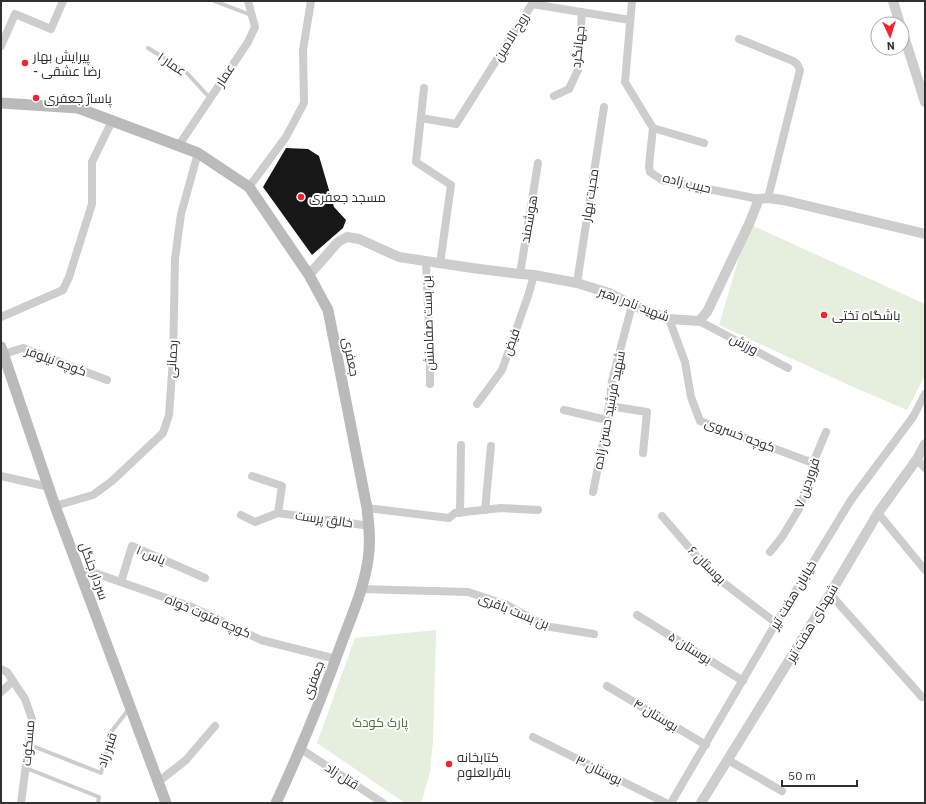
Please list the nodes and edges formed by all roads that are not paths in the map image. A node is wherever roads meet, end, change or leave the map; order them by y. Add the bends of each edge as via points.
1 (63, 1) edge
2 (214, 1) edge
3 (248, 1) edge
4 (311, 1) edge
5 (632, 1) edge
6 (893, 1) edge
7 (582, 12) junction
8 (252, 16) junction
9 (898, 16) edge
10 (630, 20) junction
11 (739, 39) dead end
12 (1, 46) edge
13 (148, 48) dead end
14 (910, 55) edge
15 (424, 88) dead end
16 (554, 96) dead end
17 (210, 98) junction
18 (925, 102) edge
19 (1, 103) edge
20 (604, 107) dead end
21 (421, 118) junction
22 (112, 121) junction
23 (653, 128) junction
24 (704, 143) dead end
25 (179, 146) junction
26 (198, 153) junction
27 (538, 163) dead end
28 (249, 187) junction
29 (763, 198) junction
30 (925, 234) edge
31 (426, 262) junction
32 (440, 264) junction
33 (520, 274) junction
34 (309, 275) junction
35 (534, 275) junction
36 (577, 283) junction
37 (632, 305) junction
38 (1, 317) edge
39 (669, 319) junction
40 (699, 321) junction
41 (2, 351) edge
42 (788, 368) dead end
43 (107, 380) dead end
44 (430, 384) dead end
45 (925, 394) edge
46 (477, 404) dead end
47 (609, 406) junction
48 (564, 410) dead end
49 (607, 420) junction
50 (826, 432) dead end
51 (925, 444) edge
52 (461, 445) dead end
53 (491, 446) dead end
54 (643, 453) dead end
55 (917, 459) junction
56 (813, 463) junction
57 (925, 468) edge
58 (1, 476) edge
59 (252, 476) dead end
60 (49, 488) junction
61 (593, 492) dead end
62 (56, 506) junction
63 (367, 508) junction
64 (485, 510) junction
65 (538, 510) dead end
66 (278, 512) junction
67 (460, 513) junction
68 (878, 513) junction
69 (241, 515) dead end
70 (662, 516) dead end
71 (370, 526) junction
72 (770, 552) dead end
73 (925, 570) edge
74 (81, 574) junction
75 (205, 578) dead end
76 (121, 582) junction
77 (361, 589) junction
78 (830, 594) junction
79 (637, 615) dead end
80 (776, 623) junction
81 (594, 634) dead end
82 (336, 659) junction
83 (1, 669) edge
84 (13, 681) junction
85 (742, 681) junction
86 (607, 686) dead end
87 (1, 692) edge
88 (922, 696) dead end
89 (130, 708) junction
90 (215, 726) dead end
91 (533, 737) dead end
92 (30, 745) junction
93 (706, 745) junction
94 (301, 749) junction
95 (728, 760) junction
96 (26, 768) junction
97 (158, 782) junction
98 (782, 791) dead end
99 (704, 802) edge
100 (21, 803) edge
101 (98, 803) edge
102 (166, 803) edge
103 (276, 803) edge
104 (383, 803) edge
105 (666, 803) edge
106 (671, 803) edge

1 - 12 street via 52,28 15,14
2 - 8 lane
3 - 8 street, عمار
4 - 28 street via 303,50 304,103 286,137
5 - 10 street
6 - 9 street
7 - 10 street, روح الامین
7 - 16 street, جهانگرد via 578,70 568,89
7 - 21 street, روح الامین via 532,4 456,124
8 - 17 street, عمار via 255,26 248,42
10 - 23 street via 625,82
11 - 29 street via 793,61 800,70
13 - 17 lane, عمار ۱ via 185,71
14 - 18 street
15 - 21 street
17 - 25 street, عمار
19 - 22 main road, جعفری via 78,108
20 - 36 street, محبت بهار
21 - 32 street via 416,162 451,185
22 - 25 main road, جعفری
22 - 38 street via 92,162 92,204 63,290
23 - 24 street
23 - 29 street, حبیب زاده via 650,172 662,180
25 - 26 main road, جعفری
26 - 28 main road, جعفری
26 - 62 street, رحمانی via 181,214 175,259 173,359 169,416 163,434 93,495
27 - 33 street, هوشمند
28 - 34 main road, جعفری
29 - 30 street via 783,200
29 - 40 street via 707,312
31 - 32 street, شهید نادر رهبر
31 - 34 street, شهید نادر رهبر via 399,257 359,239 347,237 338,242
31 - 44 street, بن بست صفامنش
32 - 33 street, شهید نادر رهبر
33 - 35 street, شهید نادر رهبر
34 - 63 main road, جعفری via 328,310
35 - 36 street, شهید نادر رهبر
35 - 46 street, فیض via 502,370
36 - 37 street, شهید نادر رهبر via 609,293
37 - 39 street, شهید نادر رهبر
37 - 47 street, شهید فرشید حسن زاده via 612,382
39 - 40 street, شهید نادر رهبر
39 - 56 street, کوچه خسروی via 685,362 691,397 700,420
40 - 42 street, ورزش
41 - 43 street, کوچه نیلوفر via 23,348
41 - 60 main road, سردار جنگل
45 - 80 street, خیابان هفت تیر via 913,417 851,500
47 - 49 street, شهید فرشید حسن زاده
47 - 54 street via 647,412
48 - 49 street
49 - 61 street, شهید فرشید حسن زاده
50 - 56 street, فروردین ۷
51 - 55 street, شهدای هفت تیر
52 - 67 street
53 - 64 street
55 - 57 street
55 - 68 street, شهدای هفت تیر
56 - 72 street, فروردین ۷ via 799,509
58 - 60 street
59 - 66 street via 282,486
60 - 62 main road, سردار جنگل
62 - 74 main road, سردار جنگل
63 - 67 street via 449,518 455,513
63 - 71 main road, جعفری
64 - 65 street
64 - 67 street
66 - 69 street via 255,522
66 - 71 street, خالق پرست
68 - 73 street
68 - 78 street, شهدای هفت تیر
70 - 80 street, بوستان ۶ via 712,574
71 - 77 main road, جعفری via 368,560
74 - 76 street, کوچه فتوت خواه via 92,572
74 - 89 main road, سردار جنگل
75 - 76 street, یاس ۱ via 132,546
76 - 82 street, کوچه فتوت خواه via 192,607 261,640
77 - 81 street, بن بست باقری via 468,592 507,606 545,626
77 - 82 main road, جعفری
78 - 88 street
78 - 95 street, شهدای هفت تیر
79 - 85 street, بوستان ۵
80 - 85 street, خیابان هفت تیر
82 - 94 main road, جعفری
83 - 84 street, مسکوت via 7,672
84 - 87 street
84 - 92 street, مسکوت via 26,699 32,719
85 - 93 street, خیابان هفت تیر
86 - 93 street, بوستان ۴
89 - 92 lane, قنبر زاد via 111,732 101,773
89 - 97 main road, سردار جنگل
90 - 97 street via 186,760
91 - 105 street, بوستان ۳
92 - 96 street, مسکوت
93 - 106 street, خیابان هفت تیر
94 - 103 main road, جعفری
94 - 104 street, قتل زاد
95 - 98 street
95 - 99 street, شهدای هفت تیر
96 - 100 street, مسکوت
96 - 101 lane via 99,797
97 - 102 main road, سردار جنگل

